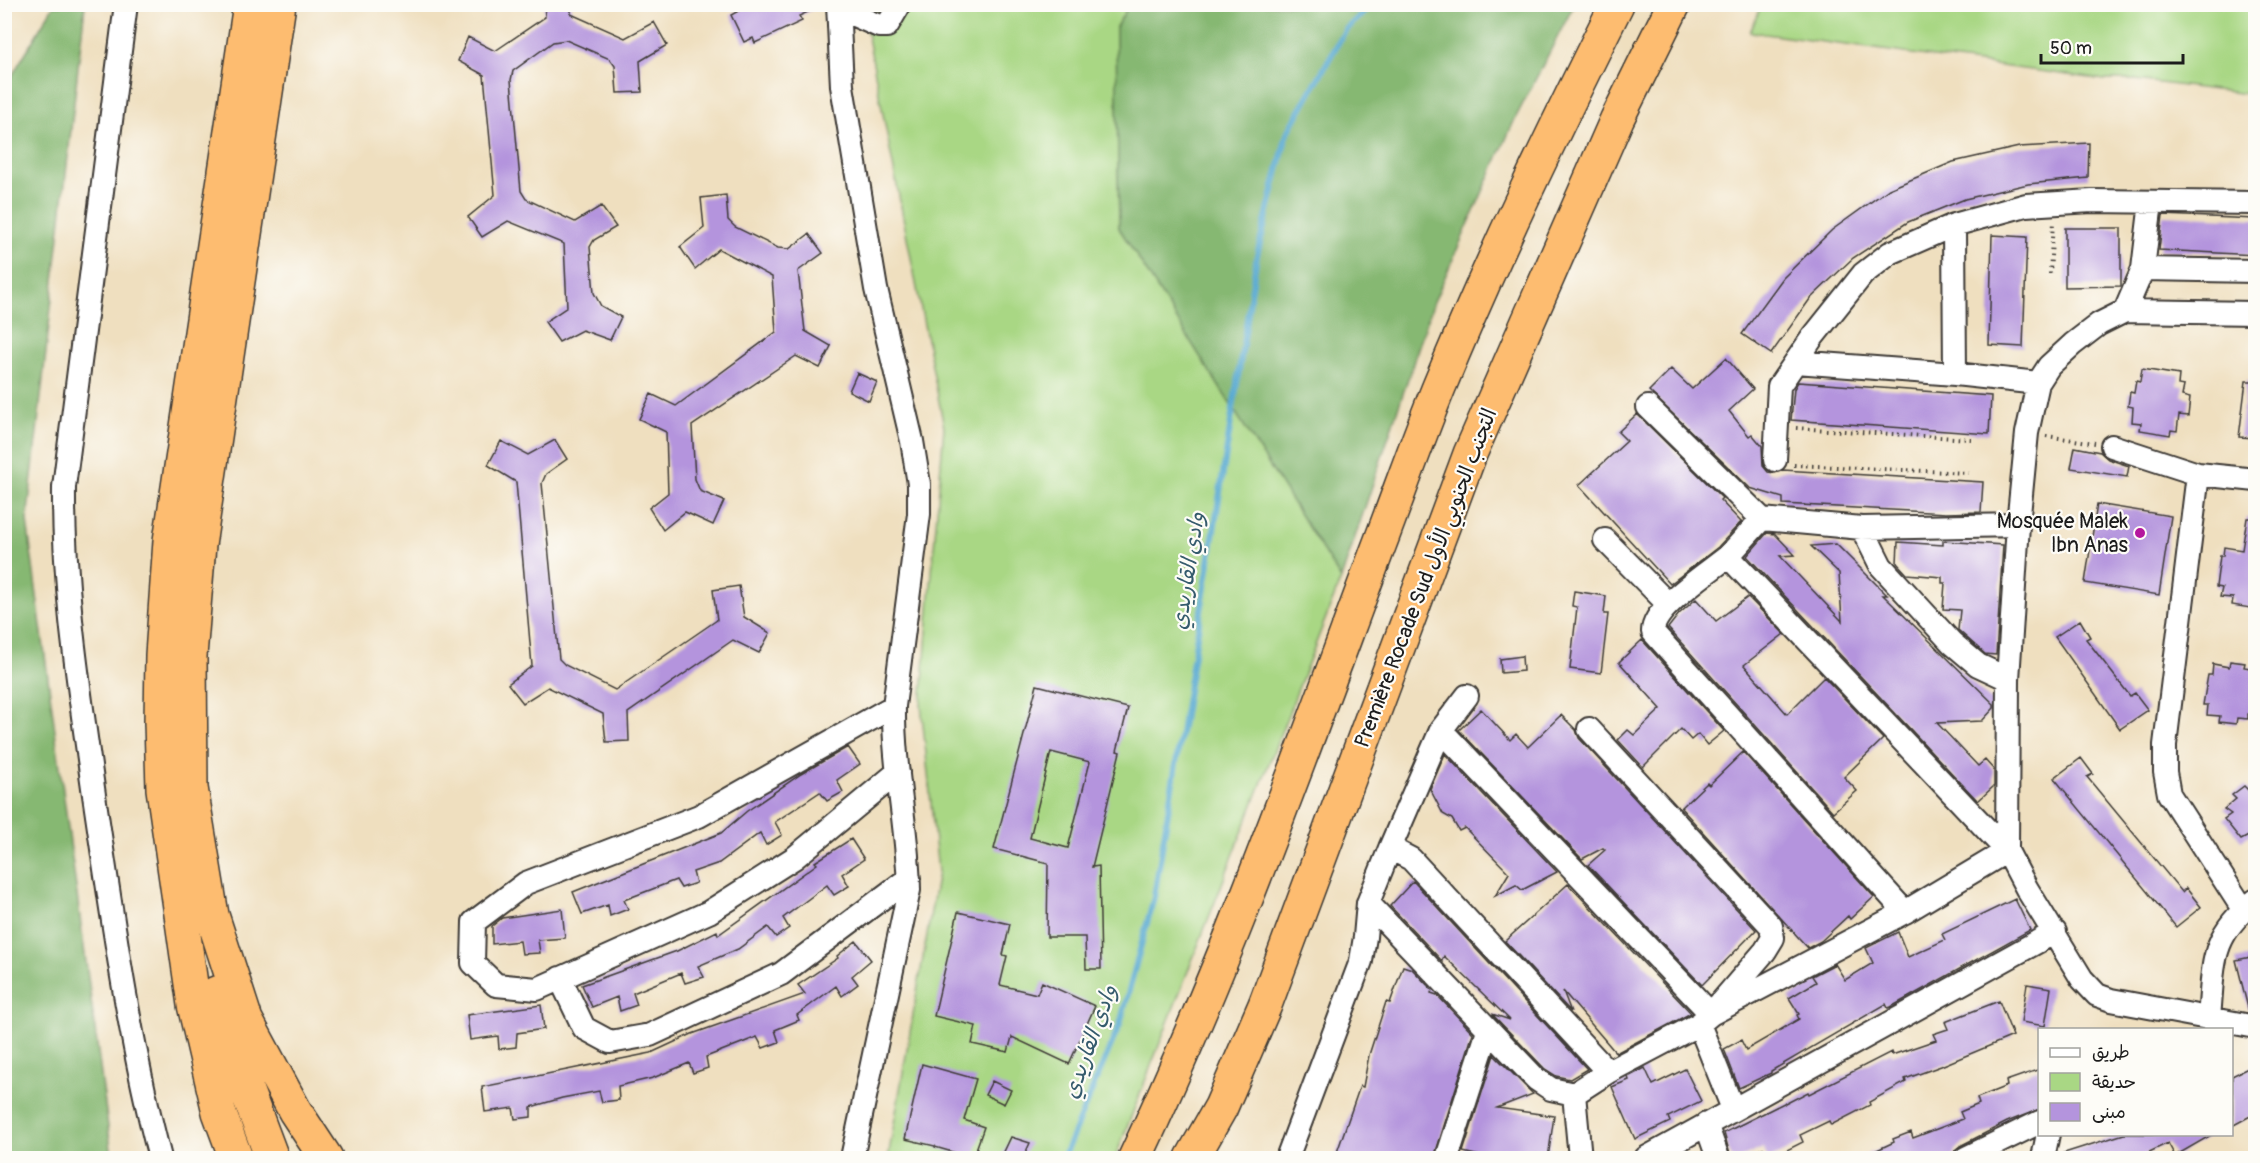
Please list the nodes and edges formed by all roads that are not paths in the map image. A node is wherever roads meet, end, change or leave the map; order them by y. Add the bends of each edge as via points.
1 (126, 4) edge
2 (231, 4) edge
3 (250, 4) edge
4 (279, 4) edge
5 (900, 4) edge
6 (1617, 4) edge
7 (1674, 4) edge
8 (838, 6) edge
9 (2151, 202) junction
10 (2256, 203) edge
11 (1954, 225) junction
12 (2143, 269) junction
13 (2256, 272) edge
14 (2125, 311) junction
15 (2256, 313) edge
16 (1796, 362) junction
17 (1955, 374) junction
18 (2038, 383) junction
19 (1648, 407) dead end
20 (2112, 446) road end
21 (1784, 462) road end
22 (2198, 474) junction
23 (2256, 480) edge
24 (178, 485) junction
25 (1762, 519) junction
26 (2018, 525) junction
27 (1862, 528) junction
28 (1605, 540) dead end
29 (1728, 556) junction
30 (1668, 604) junction
31 (2008, 679) junction
32 (1467, 696) dead end
33 (894, 706) junction
34 (1589, 729) dead end
35 (1441, 730) junction
36 (898, 772) junction
37 (1390, 848) junction
38 (2007, 851) junction
39 (909, 878) junction
40 (1368, 903) junction
41 (2249, 904) edge
42 (1905, 912) junction
43 (196, 917) junction
44 (2055, 932) junction
45 (560, 978) junction
46 (2209, 1018) junction
47 (1705, 1019) junction
48 (2256, 1027) edge
49 (1488, 1031) junction
50 (2233, 1038) edge
51 (1608, 1072) junction
52 (1574, 1094) junction
53 (1734, 1109) junction
54 (2038, 1123) edge
55 (1706, 1124) junction
56 (2048, 1136) edge
57 (160, 1158) edge
58 (236, 1158) edge
59 (272, 1158) edge
60 (326, 1158) edge
61 (852, 1158) edge
62 (1135, 1158) edge
63 (1192, 1158) edge
64 (1287, 1158) edge
65 (1447, 1158) edge
66 (1580, 1158) edge
67 (1646, 1158) edge
68 (1718, 1158) edge
69 (1966, 1158) edge
70 (2043, 1158) edge

1 - 57 street via 64,487 64,529 68,599 109,898
2 - 24 highway
3 - 24 highway
4 - 43 highway via 206,489 194,600 189,722
5 - 8 street via 887,26 879,26
6 - 62 highway via 1543,152 1438,389 1224,958
7 - 63 highway, Première Rocade Sud التجنب الجنوبي الأول via 1617,119 1470,454 1265,1005 1221,1107
8 - 33 street via 842,86 876,289 919,484 919,514
9 - 10 street
9 - 11 street via 2026,205
9 - 12 street
11 - 16 street via 1890,254 1863,274
11 - 17 street
12 - 13 street
12 - 14 street
14 - 15 street
14 - 18 street via 2073,344 2049,366
16 - 17 street
16 - 21 street via 1779,386
17 - 18 street
18 - 26 street
19 - 25 street
20 - 22 street
22 - 23 street
22 - 41 street via 2165,772 2169,794 2180,815
24 - 43 highway via 165,598 163,789
25 - 27 street
25 - 29 street
26 - 27 street
26 - 31 street
27 - 31 street via 1881,566 1952,643 1978,665
28 - 30 street
29 - 30 street
29 - 38 street
30 - 42 street via 1656,617 1653,632
31 - 38 street
32 - 35 street
33 - 36 street
33 - 45 street via 699,816 526,883 474,922 473,963 496,985 537,989
34 - 47 street via 1771,926 1773,938 1765,951
35 - 37 street
35 - 47 street
36 - 39 street
36 - 45 street via 794,858 709,912
37 - 40 street
37 - 51 street via 1411,859
38 - 42 street
38 - 44 street
39 - 45 street via 781,974 650,1035 610,1042 584,1028
39 - 61 street
40 - 49 street
40 - 64 street via 1361,961
41 - 46 street via 2224,930 2216,951
42 - 47 street
43 - 58 highway via 194,1005 219,1112
43 - 59 highway via 196,957 215,992
43 - 60 highway via 294,1111
44 - 46 street via 2082,979 2097,994 2110,1000
44 - 53 street
46 - 48 street
47 - 51 street
47 - 53 street
48 - 50 street
49 - 52 street via 1536,1079 1551,1089
49 - 65 street
51 - 52 street
52 - 66 street
53 - 55 street
54 - 69 street
55 - 67 street
55 - 68 street
56 - 70 street

